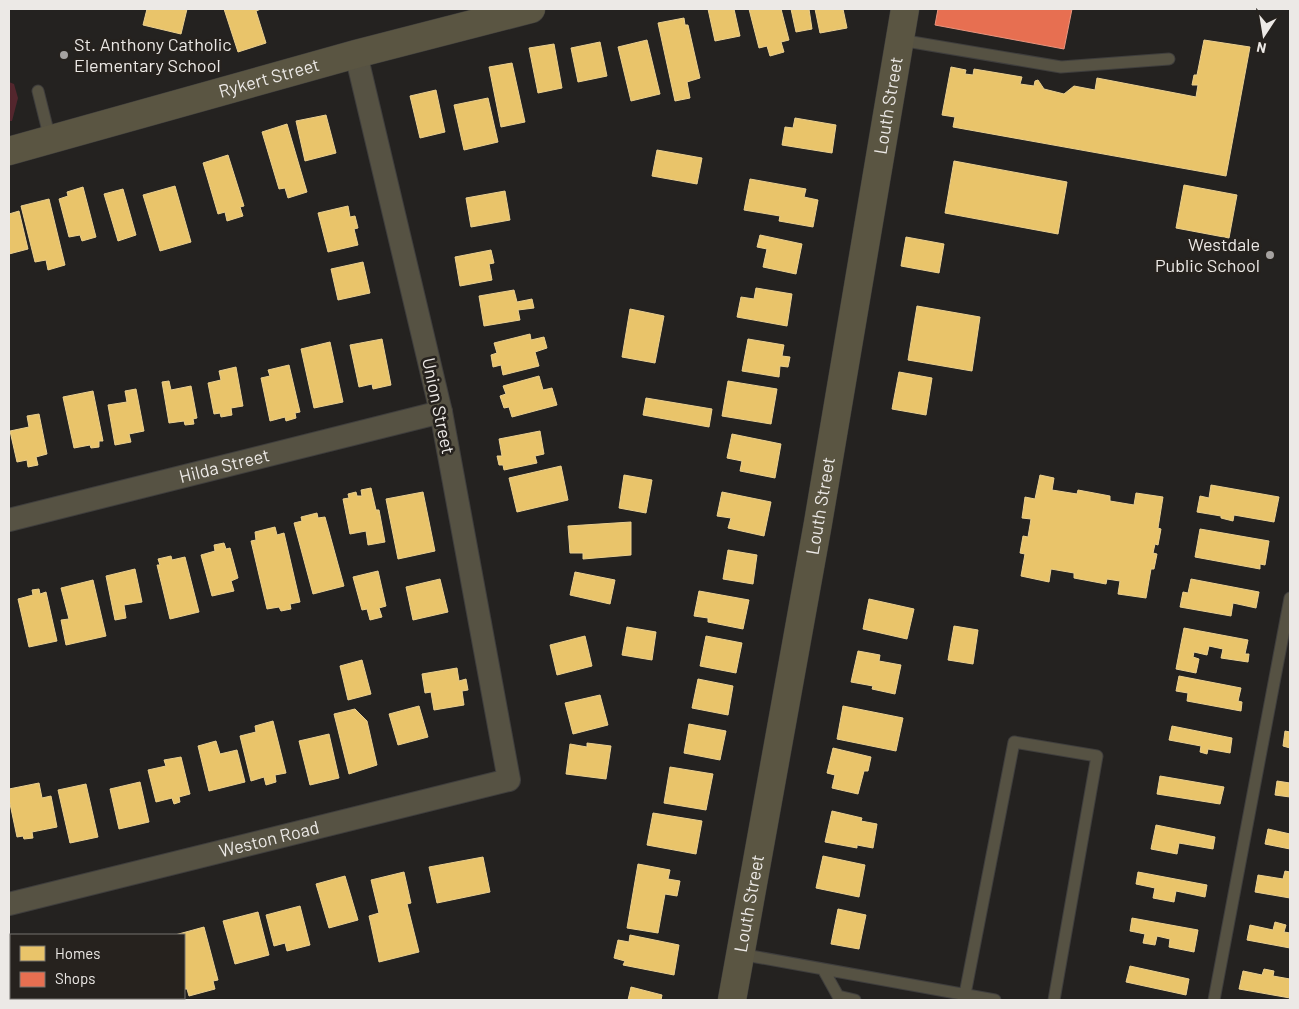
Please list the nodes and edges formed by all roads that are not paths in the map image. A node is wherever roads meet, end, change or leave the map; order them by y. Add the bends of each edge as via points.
1 (531, 9) edge
2 (905, 9) edge
3 (900, 40) junction
4 (356, 54) junction
5 (1168, 59) dead end
6 (38, 91) dead end
7 (50, 139) junction
8 (9, 151) edge
9 (442, 412) junction
10 (9, 520) edge
11 (1290, 598) edge
12 (505, 760) joint
13 (9, 904) edge
14 (740, 954) junction
15 (823, 969) junction
16 (965, 994) junction
17 (732, 1000) edge
18 (855, 1000) edge
19 (990, 1000) edge
20 (1054, 1000) edge
21 (1214, 1000) edge

1 - 4 main road, Rykert Street
2 - 3 main road, Louth Street
3 - 5 lane via 1061,67
3 - 14 main road, Louth Street
4 - 7 main road, Rykert Street
4 - 9 street, Union Street
6 - 7 lane
7 - 8 main road, Rykert Street
9 - 10 street, Hilda Street
9 - 12 street, Union Street
11 - 21 lane
12 - 13 street, Weston Road via 509,780
14 - 15 lane
14 - 17 main road, Louth Street
15 - 16 lane
15 - 18 lane via 838,996
16 - 19 lane
16 - 20 lane via 1014,742 1097,756

